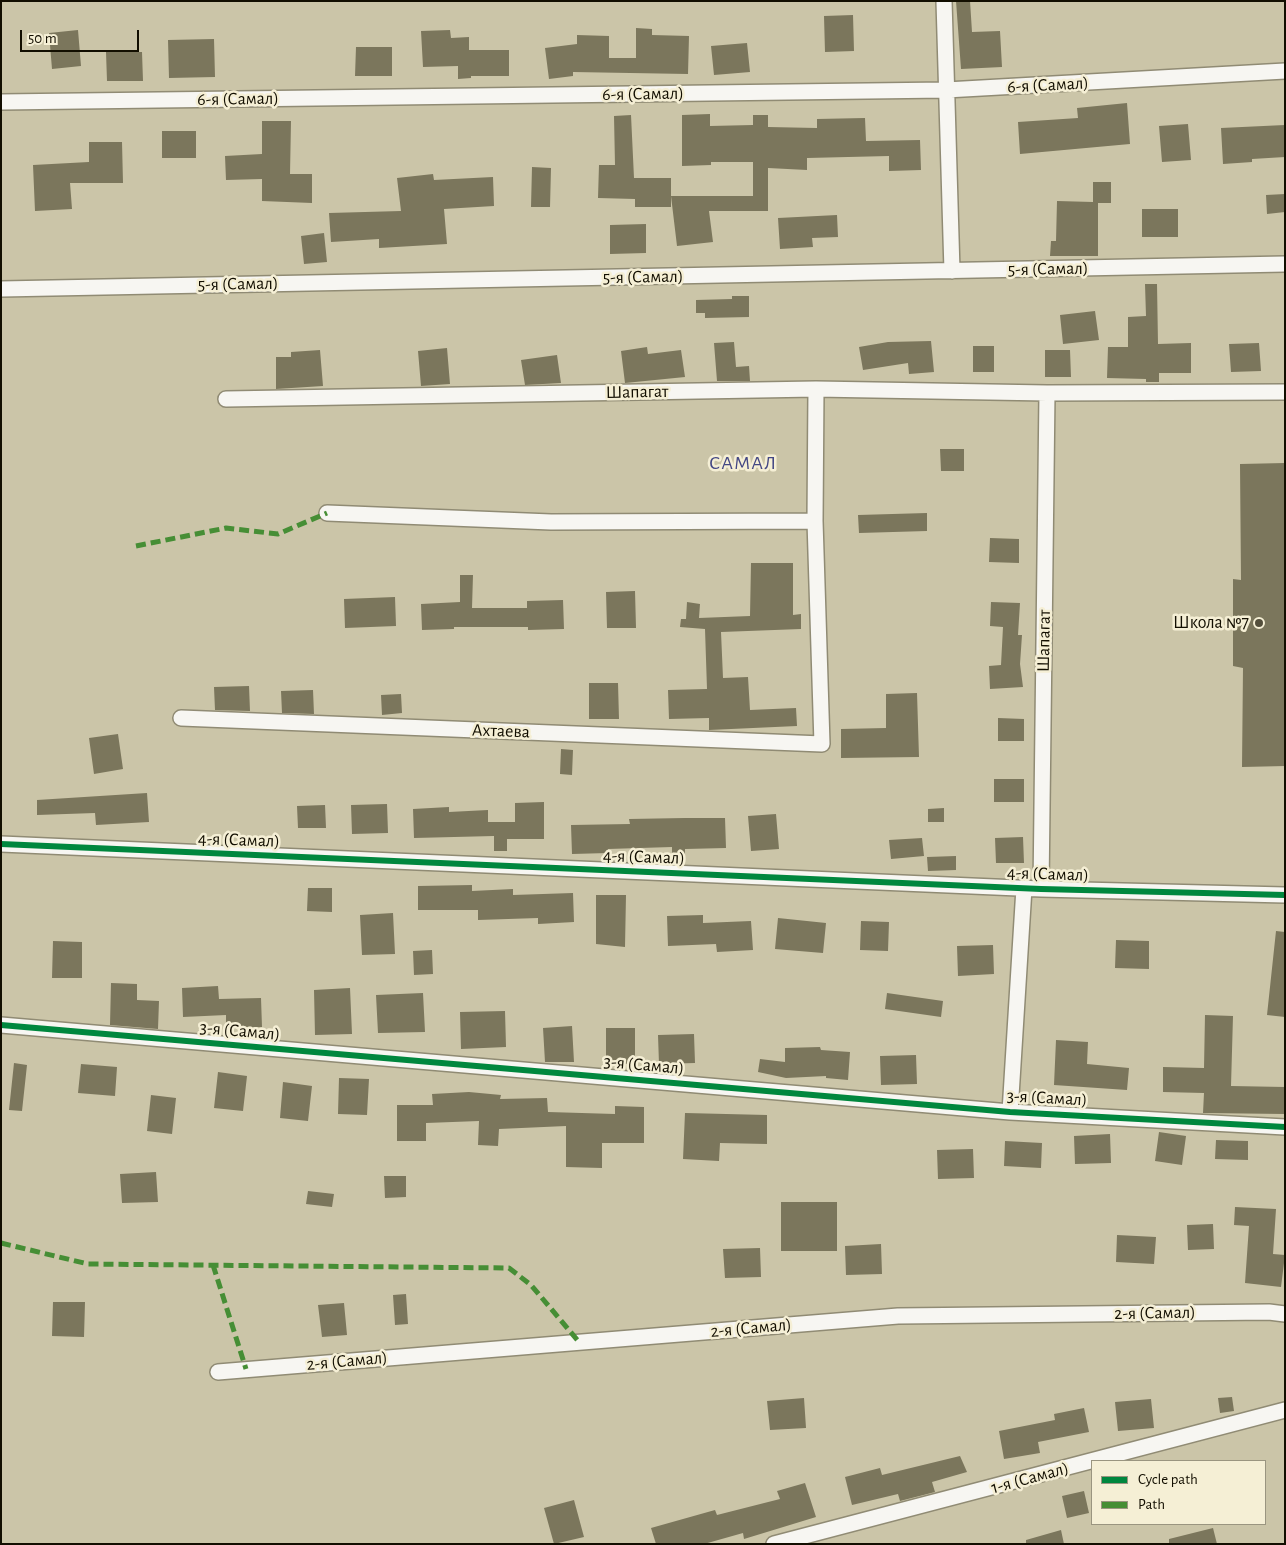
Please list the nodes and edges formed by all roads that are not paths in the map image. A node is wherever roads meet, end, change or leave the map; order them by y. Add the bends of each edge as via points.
1 (944, 1) edge
2 (1285, 71) edge
3 (946, 90) junction
4 (1, 102) edge
5 (1285, 264) edge
6 (952, 270) junction
7 (1, 289) edge
8 (816, 388) junction
9 (1285, 392) edge
10 (1047, 393) junction
11 (226, 399) dead end
12 (327, 513) dead end
13 (815, 521) junction
14 (181, 718) dead end
15 (1, 844) edge
16 (1024, 888) junction
17 (1041, 889) junction
18 (1285, 895) edge
19 (1, 1026) edge
20 (1010, 1112) junction
21 (1285, 1127) edge
22 (1285, 1314) edge
23 (218, 1372) dead end
24 (1285, 1410) edge
25 (1094, 1460) edge
26 (1091, 1461) edge
27 (774, 1544) edge

1 - 3 street
2 - 3 street, 6-я (Самал)
3 - 4 street, 6-я (Самал)
3 - 6 street
5 - 6 street, 5-я (Самал)
6 - 7 street, 5-я (Самал)
8 - 10 street, Шапагат
8 - 11 street, Шапагат
8 - 13 street
9 - 10 street, Шапагат
10 - 17 street, Шапагат
12 - 13 street via 551,522
13 - 14 street, Ахтаева via 822,744
15 - 16 street, 4-я (Самал)
16 - 17 street, 4-я (Самал)
16 - 20 street
17 - 18 street, 4-я (Самал)
19 - 20 street, 3-я (Самал)
20 - 21 street, 3-я (Самал)
22 - 23 street, 2-я (Самал) via 898,1316
24 - 25 street, 1-я (Самал)
26 - 27 street, 1-я (Самал)

